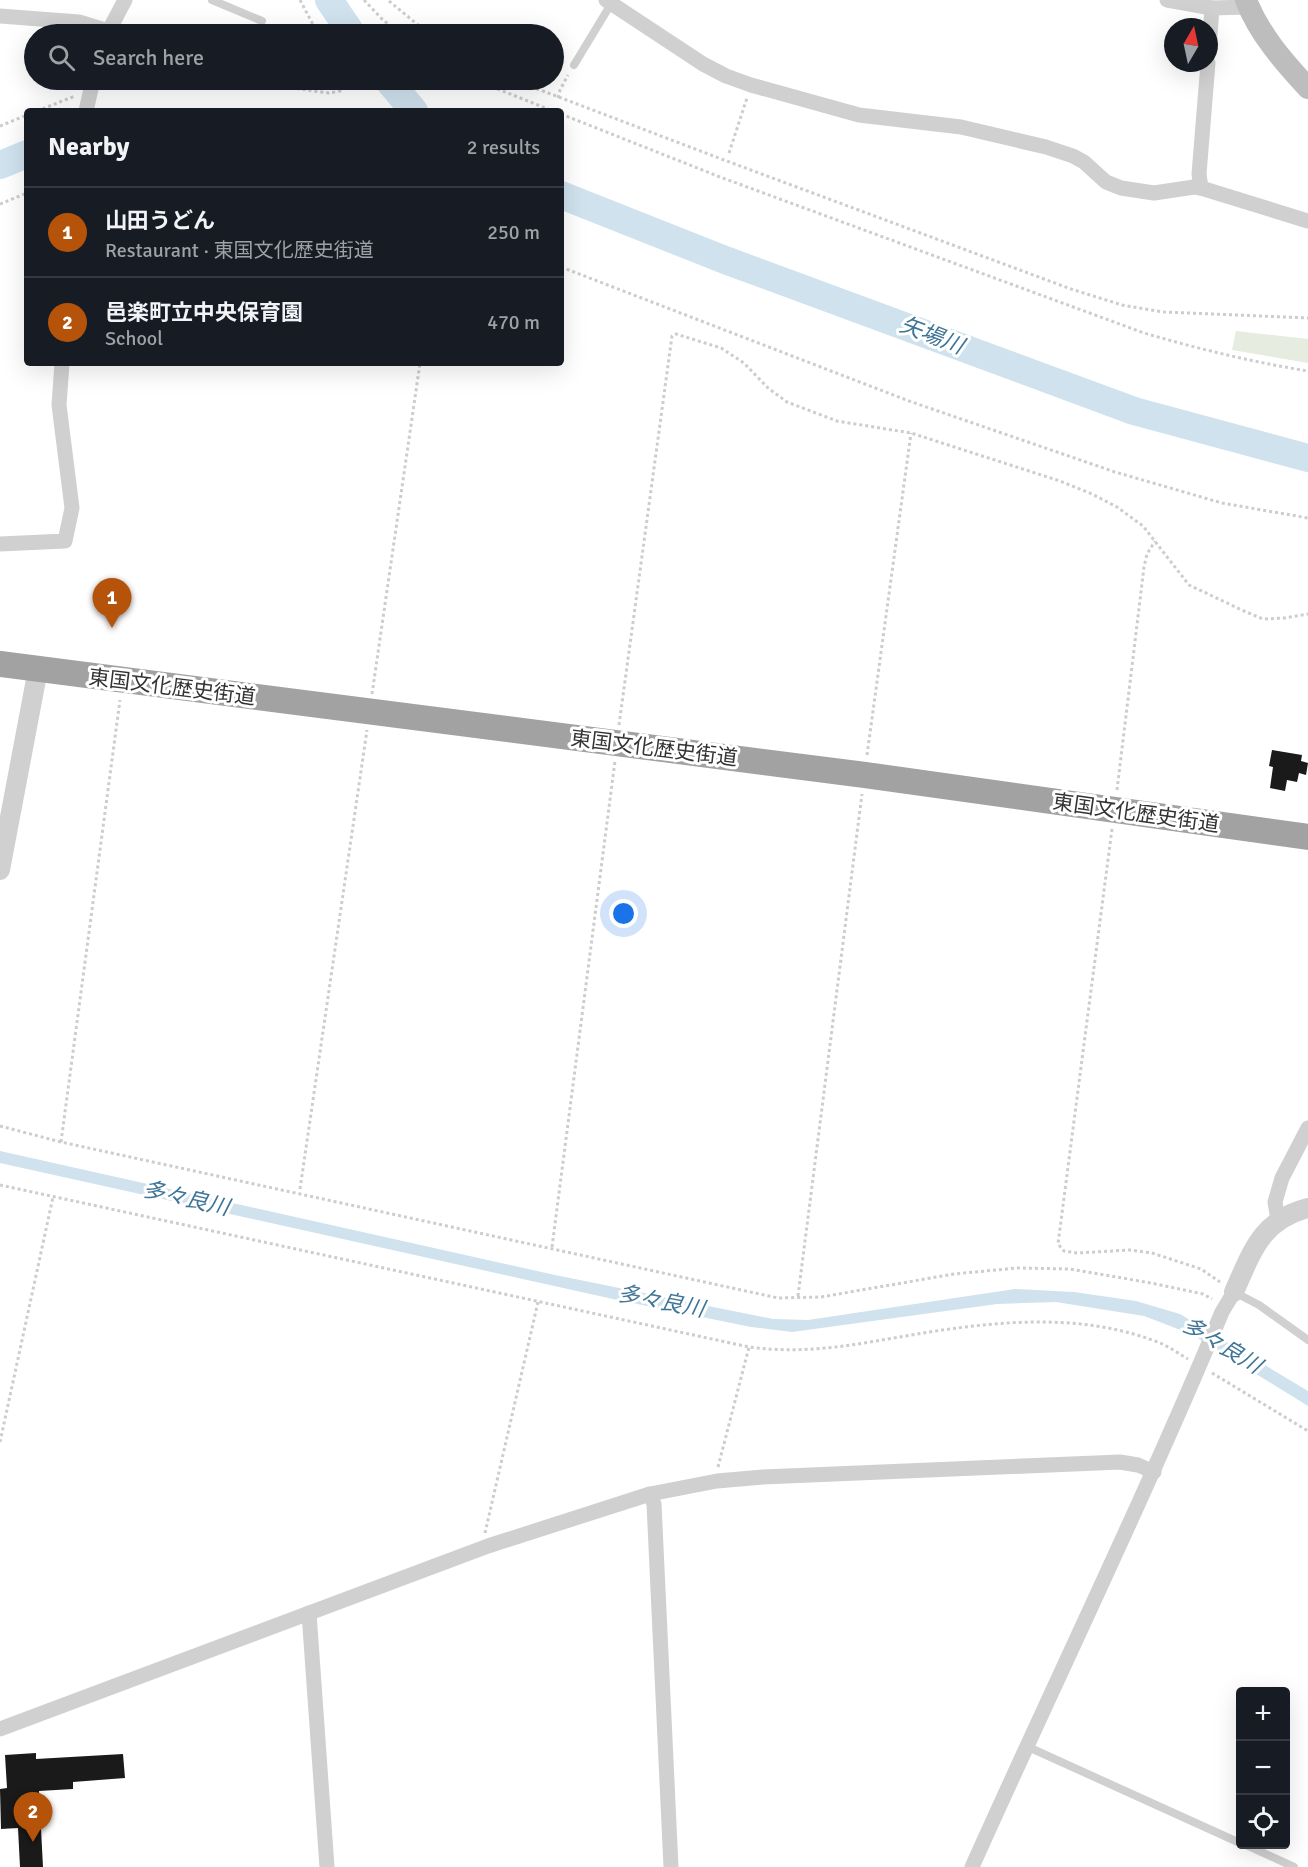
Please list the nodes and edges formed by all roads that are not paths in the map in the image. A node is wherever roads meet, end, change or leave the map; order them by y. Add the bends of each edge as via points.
1 (125, 0) edge
2 (212, 0) edge
3 (1167, 0) edge
4 (608, 1) edge
5 (1248, 4) edge
6 (1212, 8) junction
7 (0, 16) edge
8 (1211, 18) edge
9 (262, 21) dead end
10 (85, 24) edge
11 (112, 24) edge
12 (574, 65) road end
13 (1207, 72) edge
14 (1308, 88) edge
15 (91, 90) edge
16 (87, 105) edge
17 (1201, 188) junction
18 (1308, 221) edge
19 (63, 366) edge
20 (0, 544) edge
21 (0, 664) edge
22 (38, 669) junction
23 (1308, 837) edge
24 (0, 870) edge
25 (1308, 1128) edge
26 (1308, 1208) edge
27 (1278, 1220) junction
28 (1227, 1304) junction
29 (1308, 1340) edge
30 (1154, 1472) junction
31 (651, 1494) junction
32 (309, 1613) junction
33 (0, 1729) edge
34 (1026, 1746) junction
35 (1236, 1841) edge
36 (1253, 1849) edge
37 (327, 1867) edge
38 (671, 1867) edge
39 (972, 1867) edge
40 (1294, 1867) edge

1 - 11 street
2 - 9 lane
3 - 6 street
4 - 12 lane
4 - 17 street via 703,64 751,84 859,116 961,127 1046,147 1084,162 1106,182 1121,188 1154,193
5 - 6 street
5 - 14 main road via 1283,61
6 - 8 street
7 - 10 street
13 - 17 street
15 - 16 street
17 - 18 street
19 - 20 street via 59,405 72,508 65,542
21 - 22 highway, 東国文化歴史街道
22 - 23 highway, 東国文化歴史街道 via 864,775
22 - 24 street
25 - 27 street via 1282,1178 1275,1202
26 - 27 street
27 - 28 street via 1251,1255
28 - 29 lane via 1259,1305
28 - 30 street
30 - 31 street via 1120,1462 775,1476
30 - 34 street
31 - 32 street via 488,1546
31 - 38 street
32 - 33 street
32 - 37 street
34 - 35 lane
34 - 39 street
36 - 40 lane

